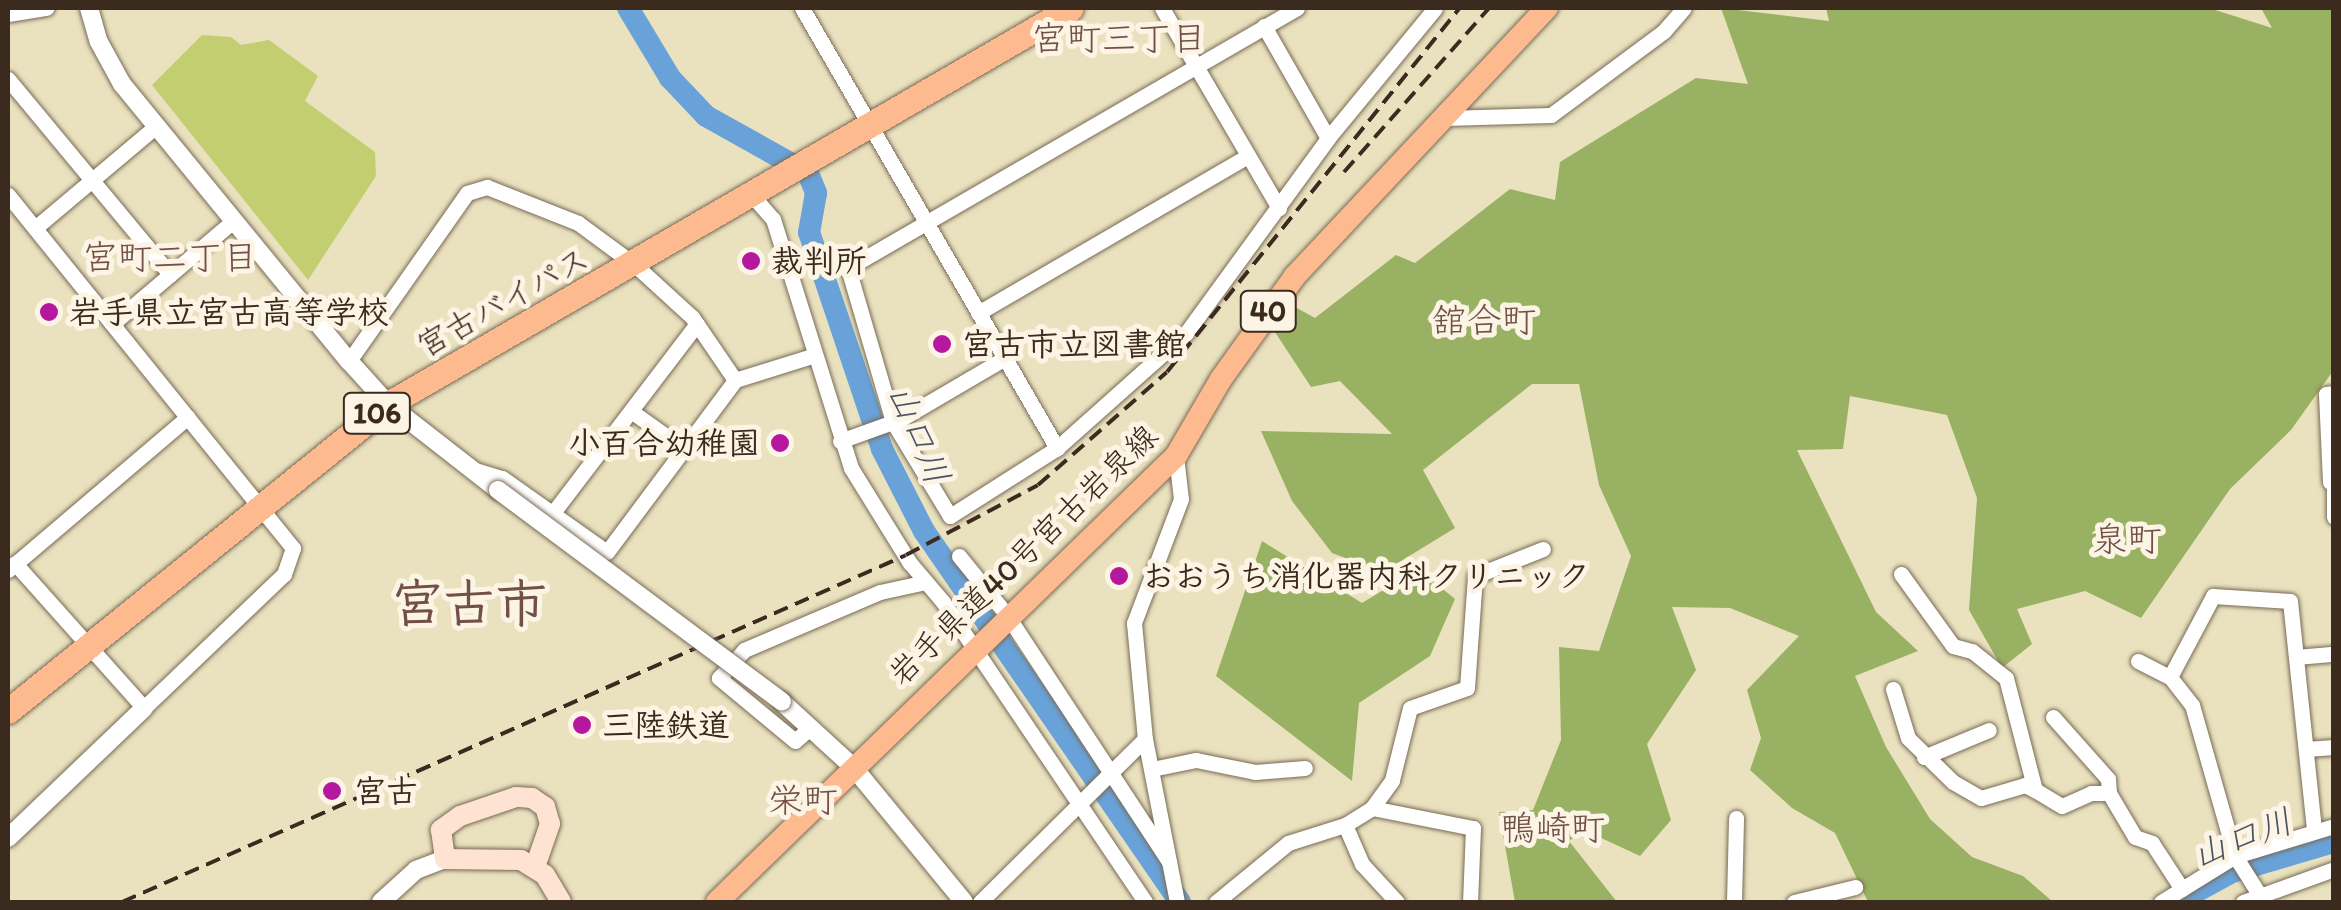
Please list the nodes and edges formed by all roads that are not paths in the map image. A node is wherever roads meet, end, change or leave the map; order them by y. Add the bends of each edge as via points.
1 (47, 8) edge
2 (90, 8) edge
3 (802, 8) edge
4 (1071, 8) edge
5 (1162, 8) edge
6 (1296, 8) edge
7 (1436, 8) edge
8 (1547, 8) edge
9 (1684, 8) edge
10 (8, 14) edge
11 (1264, 26) junction
12 (1196, 66) junction
13 (8, 79) edge
14 (1444, 118) junction
15 (156, 126) junction
16 (870, 126) junction
17 (1328, 138) junction
18 (1248, 156) junction
19 (92, 180) junction
20 (751, 194) junction
21 (8, 195) edge
22 (1280, 208) junction
23 (232, 221) junction
24 (925, 223) junction
25 (35, 228) junction
26 (635, 265) junction
27 (170, 274) junction
28 (978, 313) junction
29 (112, 324) junction
30 (697, 324) junction
31 (812, 356) junction
32 (1004, 358) junction
33 (349, 361) junction
34 (735, 380) junction
35 (2334, 393) edge
36 (388, 404) junction
37 (631, 411) junction
38 (188, 417) junction
39 (886, 424) junction
40 (848, 438) junction
41 (1058, 448) junction
42 (684, 449) junction
43 (1176, 456) junction
44 (465, 466) junction
45 (2332, 482) edge
46 (260, 504) junction
47 (552, 514) junction
48 (2334, 517) edge
49 (1543, 548) dead end
50 (959, 556) dead end
51 (11, 567) edge
52 (1901, 574) dead end
53 (926, 582) junction
54 (1004, 618) junction
55 (976, 644) junction
56 (91, 645) junction
57 (2334, 654) edge
58 (2296, 656) junction
59 (2138, 660) dead end
60 (2170, 677) junction
61 (1893, 688) dead end
62 (144, 708) junction
63 (8, 711) edge
64 (2052, 717) dead end
65 (811, 728) junction
66 (1989, 730) dead end
67 (1145, 739) junction
68 (2334, 747) edge
69 (2306, 749) junction
70 (1924, 757) junction
71 (854, 768) junction
72 (1304, 768) dead end
73 (1152, 769) junction
74 (1106, 778) junction
75 (2036, 790) junction
76 (2109, 794) junction
77 (1082, 802) junction
78 (1372, 808) junction
79 (1736, 818) dead end
80 (1345, 825) junction
81 (2334, 826) edge
82 (2314, 828) junction
83 (8, 838) edge
84 (445, 859) junction
85 (2237, 859) junction
86 (535, 867) junction
87 (1174, 869) junction
88 (2334, 869) edge
89 (1855, 887) dead end
90 (2182, 889) junction
91 (2259, 895) edge
92 (1181, 898) edge
93 (381, 902) edge
94 (561, 902) edge
95 (717, 902) edge
96 (964, 902) edge
97 (980, 902) edge
98 (1145, 902) edge
99 (1216, 902) edge
100 (1397, 902) edge
101 (1470, 902) edge
102 (1734, 902) edge
103 (1794, 902) edge
104 (2160, 902) edge
105 (2243, 902) edge

1 - 10 street
2 - 15 street via 98,42
3 - 16 street
4 - 16 highway, 宮古バイパス / 106
5 - 12 street
6 - 11 street
7 - 17 street
8 - 14 main road, 岩手県道40号宮古岩泉線 / 40
9 - 14 street via 1551,115
11 - 12 street
11 - 17 street
12 - 18 street
12 - 24 street
13 - 19 street
14 - 43 main road, 岩手県道40号宮古岩泉線 / 40 via 1296,276 1221,378
15 - 19 street
15 - 23 street
16 - 20 highway, 宮古バイパス / 106
16 - 24 street
17 - 22 street
18 - 22 street
18 - 28 street
19 - 25 street
19 - 27 street
20 - 26 highway, 宮古バイパス / 106
20 - 31 street via 773,219
21 - 25 street
22 - 41 street via 1186,334
23 - 27 street
23 - 33 street
24 - 28 street
24 - 39 street via 848,268
25 - 29 street
26 - 30 street
26 - 33 street via 578,223 474,189
26 - 36 highway, 宮古バイパス / 106
27 - 29 street
28 - 32 street
29 - 38 street
30 - 34 street
30 - 37 street
31 - 34 street
31 - 40 street
32 - 39 street
32 - 41 street
33 - 36 street
34 - 42 street
35 - 45 street via 2326,394
36 - 44 street
36 - 46 highway, 宮古バイパス / 106
37 - 42 street
37 - 47 street
38 - 46 street
38 - 51 street
39 - 40 street
39 - 41 street via 950,516
40 - 53 street
42 - 47 street via 606,552
43 - 54 main road, 岩手県道40号宮古岩泉線 / 40
43 - 67 street via 1181,499 1134,623
44 - 47 street via 502,478
44 - 65 street, bridge
45 - 48 street
46 - 56 highway, 宮古バイパス / 106
46 - 62 street via 294,548 293,562
49 - 78 street via 1475,576 1467,688 1410,708 1392,780
50 - 54 street
51 - 56 street
52 - 75 street via 1953,646 1972,650 2006,678
53 - 55 street
53 - 65 street via 880,592 744,650 719,678 796,741
54 - 55 main road, 岩手県道40号宮古岩泉線 / 40
54 - 74 street
55 - 71 main road, 岩手県道40号宮古岩泉線 / 40
55 - 77 street
56 - 62 street
56 - 63 highway, 宮古バイパス / 106
57 - 58 street
58 - 60 street via 2290,601 2213,596
58 - 69 street
59 - 60 street
60 - 85 street via 2192,705
61 - 70 street via 1908,738
62 - 83 street
64 - 76 street via 2108,779
65 - 71 street
66 - 70 street
67 - 73 street
67 - 74 street
68 - 69 street
69 - 82 street
70 - 75 street via 1981,798 2025,785
71 - 95 main road, 岩手県道40号宮古岩泉線 / 40
71 - 96 street
72 - 73 street via 1255,772 1196,760
73 - 87 street
74 - 77 street
74 - 87 street
75 - 76 street via 2062,806 2091,793
76 - 90 street via 2135,837 2152,844
77 - 97 street
77 - 98 street
78 - 80 street
78 - 101 street via 1473,828
79 - 102 street
80 - 99 street via 1288,843
80 - 100 street via 1362,864
81 - 82 street
82 - 85 street
84 - 86 main road via 506,858
84 - 86 main road via 440,840 446,823 516,796 539,802 550,824
84 - 93 street via 416,870
85 - 90 street
85 - 91 street
86 - 94 main road
87 - 92 street
88 - 91 street
89 - 103 street
90 - 104 street
91 - 105 street

